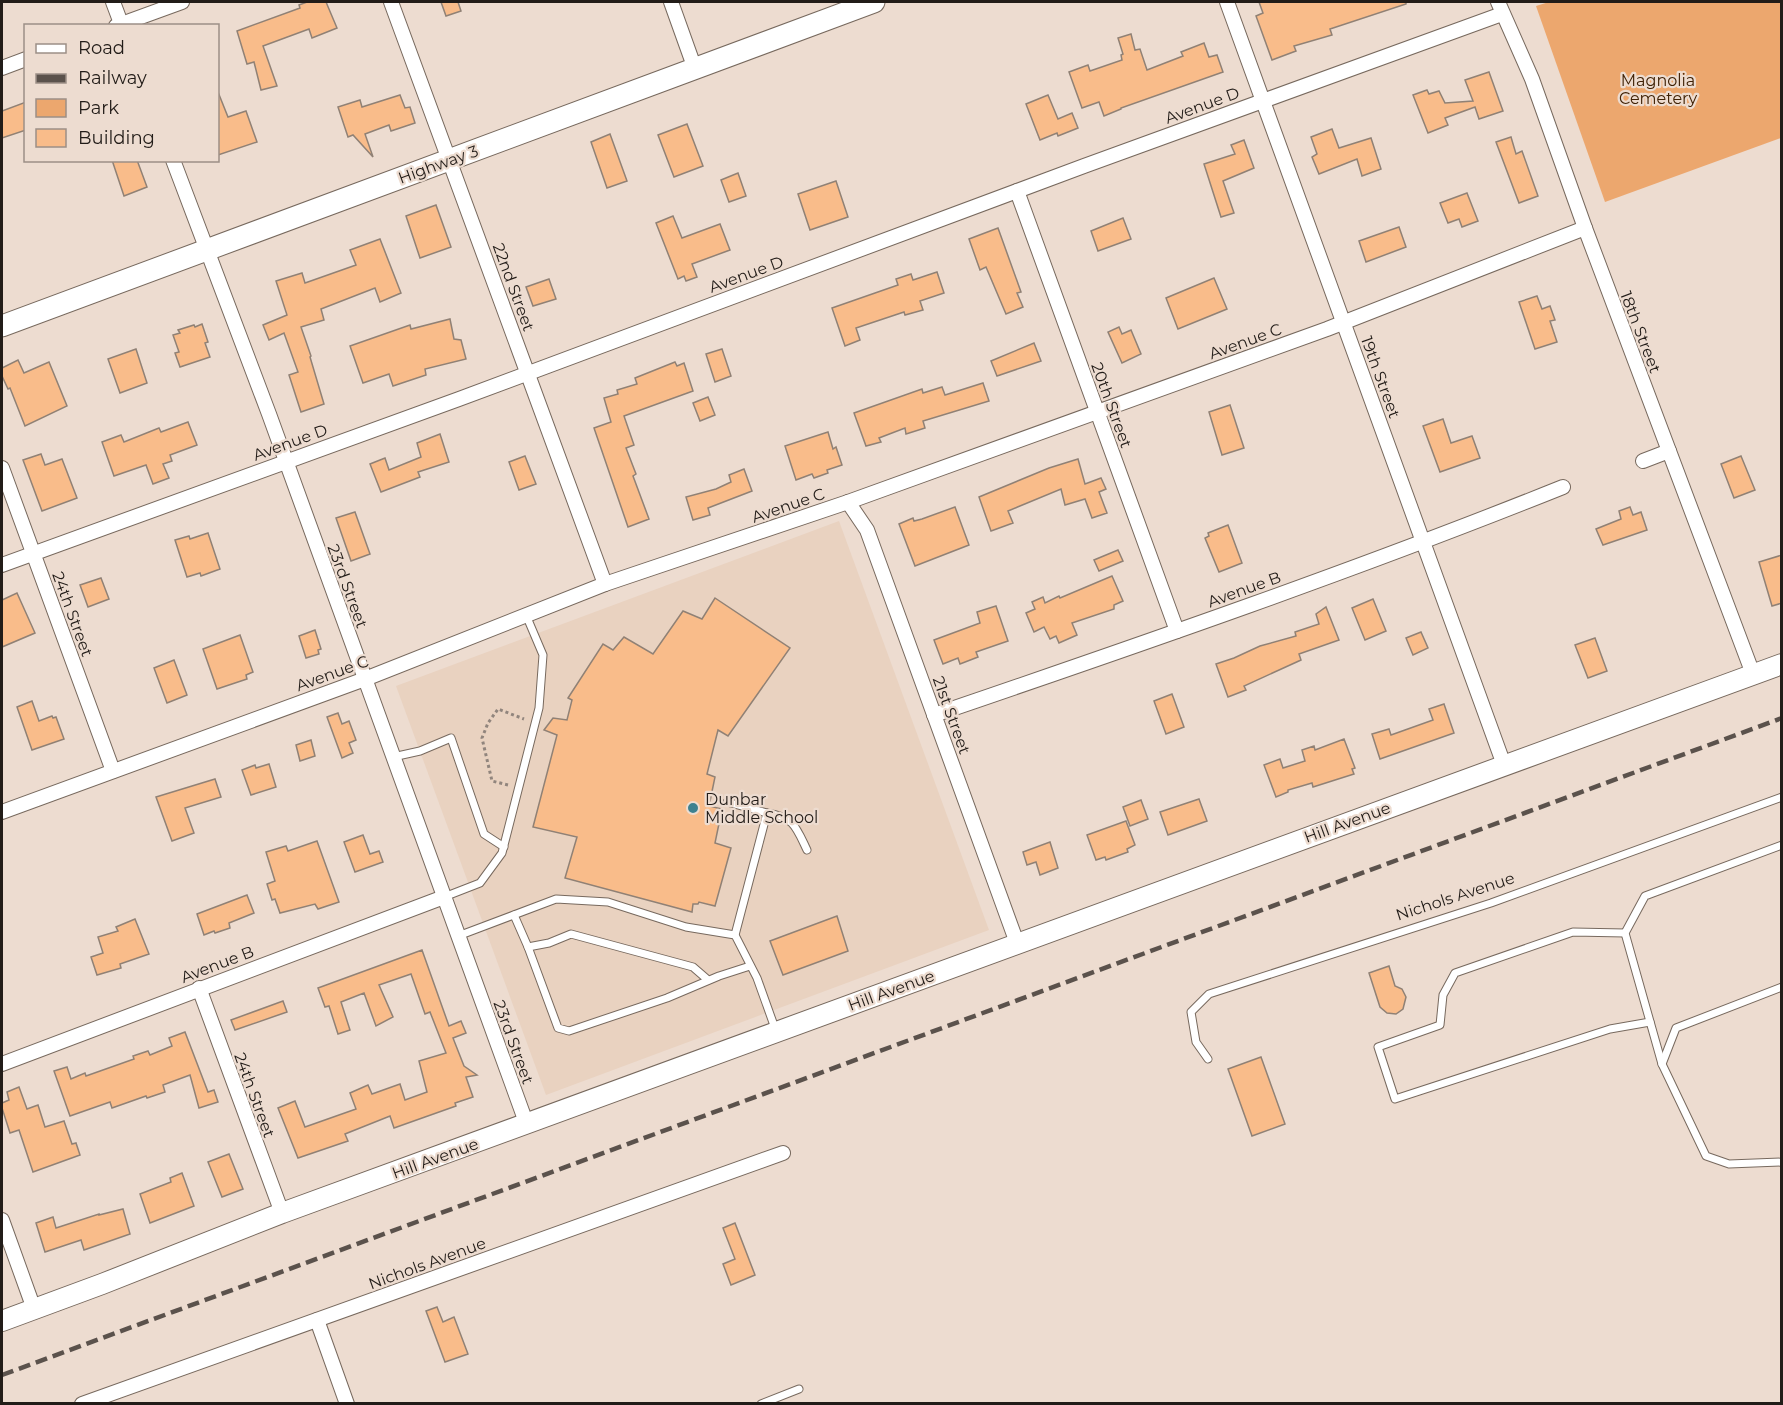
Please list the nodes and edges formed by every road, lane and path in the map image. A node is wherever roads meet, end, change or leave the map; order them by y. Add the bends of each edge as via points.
1 (113, 2) edge
2 (182, 2) edge
3 (391, 2) edge
4 (670, 2) edge
5 (874, 2) edge
6 (1227, 2) edge
7 (1501, 8) edge
8 (120, 24) edge
9 (123, 24) edge
10 (24, 60) edge
11 (2, 68) edge
12 (695, 69) junction
13 (1262, 101) junction
14 (449, 160) junction
15 (174, 162) edge
16 (1017, 191) junction
17 (1585, 228) junction
18 (207, 250) junction
19 (1343, 323) junction
20 (2, 326) edge
21 (528, 373) junction
22 (1097, 412) junction
23 (1669, 451) junction
24 (286, 461) junction
25 (1643, 461) dead end
26 (2, 468) edge
27 (1563, 487) dead end
28 (848, 502) junction
29 (1423, 543) junction
30 (33, 553) junction
31 (2, 565) edge
32 (605, 584) junction
33 (526, 615) junction
34 (1177, 631) junction
35 (1782, 664) edge
36 (1753, 674) junction
37 (365, 679) junction
38 (934, 715) junction
39 (535, 723) junction
40 (393, 757) junction
41 (1504, 765) junction
42 (113, 771) junction
43 (519, 788) junction
44 (1782, 797) edge
45 (727, 802) dead end
46 (2, 812) edge
47 (768, 813) junction
48 (1782, 845) edge
49 (504, 847) junction
50 (807, 850) dead end
51 (444, 897) junction
52 (514, 915) junction
53 (1625, 933) junction
54 (735, 935) junction
55 (458, 936) junction
56 (1017, 943) junction
57 (528, 947) junction
58 (750, 966) junction
59 (708, 980) junction
60 (1782, 987) edge
61 (199, 988) junction
62 (1650, 1022) junction
63 (777, 1032) junction
64 (1208, 1059) dead end
65 (2, 1064) edge
66 (1662, 1064) junction
67 (527, 1125) junction
68 (783, 1153) dead end
69 (1782, 1162) edge
70 (282, 1213) junction
71 (2, 1220) edge
72 (34, 1309) junction
73 (317, 1320) junction
74 (2, 1321) edge
75 (799, 1389) dead end
76 (82, 1404) edge
77 (347, 1404) edge
78 (761, 1404) edge

1 - 8 street
2 - 9 street
3 - 14 street, 22nd Street
4 - 12 street
5 - 12 main road, Highway 3
6 - 13 street, 19th Street
7 - 13 street, Avenue D
7 - 17 street, 18th Street via 1532,79
10 - 11 street
12 - 14 main road, Highway 3
13 - 16 street, Avenue D
13 - 19 street, 19th Street
14 - 18 main road, Highway 3
14 - 21 street, 22nd Street
15 - 18 street, 23rd Street
16 - 21 street, Avenue D
16 - 22 street, 20th Street
17 - 19 street, Avenue C
17 - 23 street, 18th Street
18 - 20 main road, Highway 3
18 - 24 street, 23rd Street
19 - 22 street, Avenue C
19 - 29 street, 19th Street
21 - 24 street, Avenue D
21 - 32 street, 22nd Street
22 - 28 street, Avenue C
22 - 34 street, 20th Street
23 - 25 street
23 - 36 street, 18th Street
24 - 30 street, Avenue D
24 - 37 street, 23rd Street
26 - 30 street, 24th Street
27 - 29 street, Avenue B
28 - 32 street, Avenue C
28 - 38 street, 21st Street via 867,530
29 - 34 street, Avenue B
29 - 41 street, 19th Street
30 - 31 street, Avenue D
30 - 42 street, 24th Street
32 - 33 street, Avenue C
33 - 37 street, Avenue C
33 - 39 lane via 543,655
34 - 38 street, Avenue B
35 - 36 street, Hill Avenue
36 - 41 street, Hill Avenue
37 - 40 street, 23rd Street
37 - 42 street, Avenue C
38 - 56 street, 21st Street
39 - 43 lane
39 - 43 path via 498,709 482,738 492,781
40 - 49 lane via 452,738 484,834
40 - 51 street, 23rd Street
41 - 56 street, Hill Avenue
42 - 46 street, Avenue C
43 - 49 lane
44 - 64 lane, Nichols Avenue via 1491,903 1209,994 1191,1012 1196,1042
45 - 47 lane
47 - 50 lane via 784,815 796,827
47 - 54 lane
48 - 53 lane via 1645,896
49 - 51 lane via 480,883
51 - 55 street, 23rd Street
51 - 61 street, Avenue B
52 - 54 lane via 556,899 608,902 686,927
52 - 55 lane
52 - 57 lane
53 - 62 lane
53 - 62 lane via 1573,932 1455,973 1443,995 1440,1025 1378,1047 1395,1099 1610,1029
54 - 58 lane
55 - 67 street, 23rd Street
56 - 63 street, Hill Avenue
57 - 59 lane via 571,934 693,967
57 - 59 lane via 558,1028 568,1031
58 - 59 lane
58 - 63 lane
60 - 66 lane via 1676,1028
61 - 65 street, Avenue B
61 - 70 street, 24th Street
62 - 66 lane
63 - 67 street, Hill Avenue
66 - 69 lane via 1706,1156 1729,1164
67 - 70 street, Hill Avenue
68 - 73 street, Nichols Avenue
70 - 72 street, Hill Avenue
71 - 72 street
72 - 74 street, Hill Avenue
73 - 76 street, Nichols Avenue
73 - 77 street
75 - 78 lane

